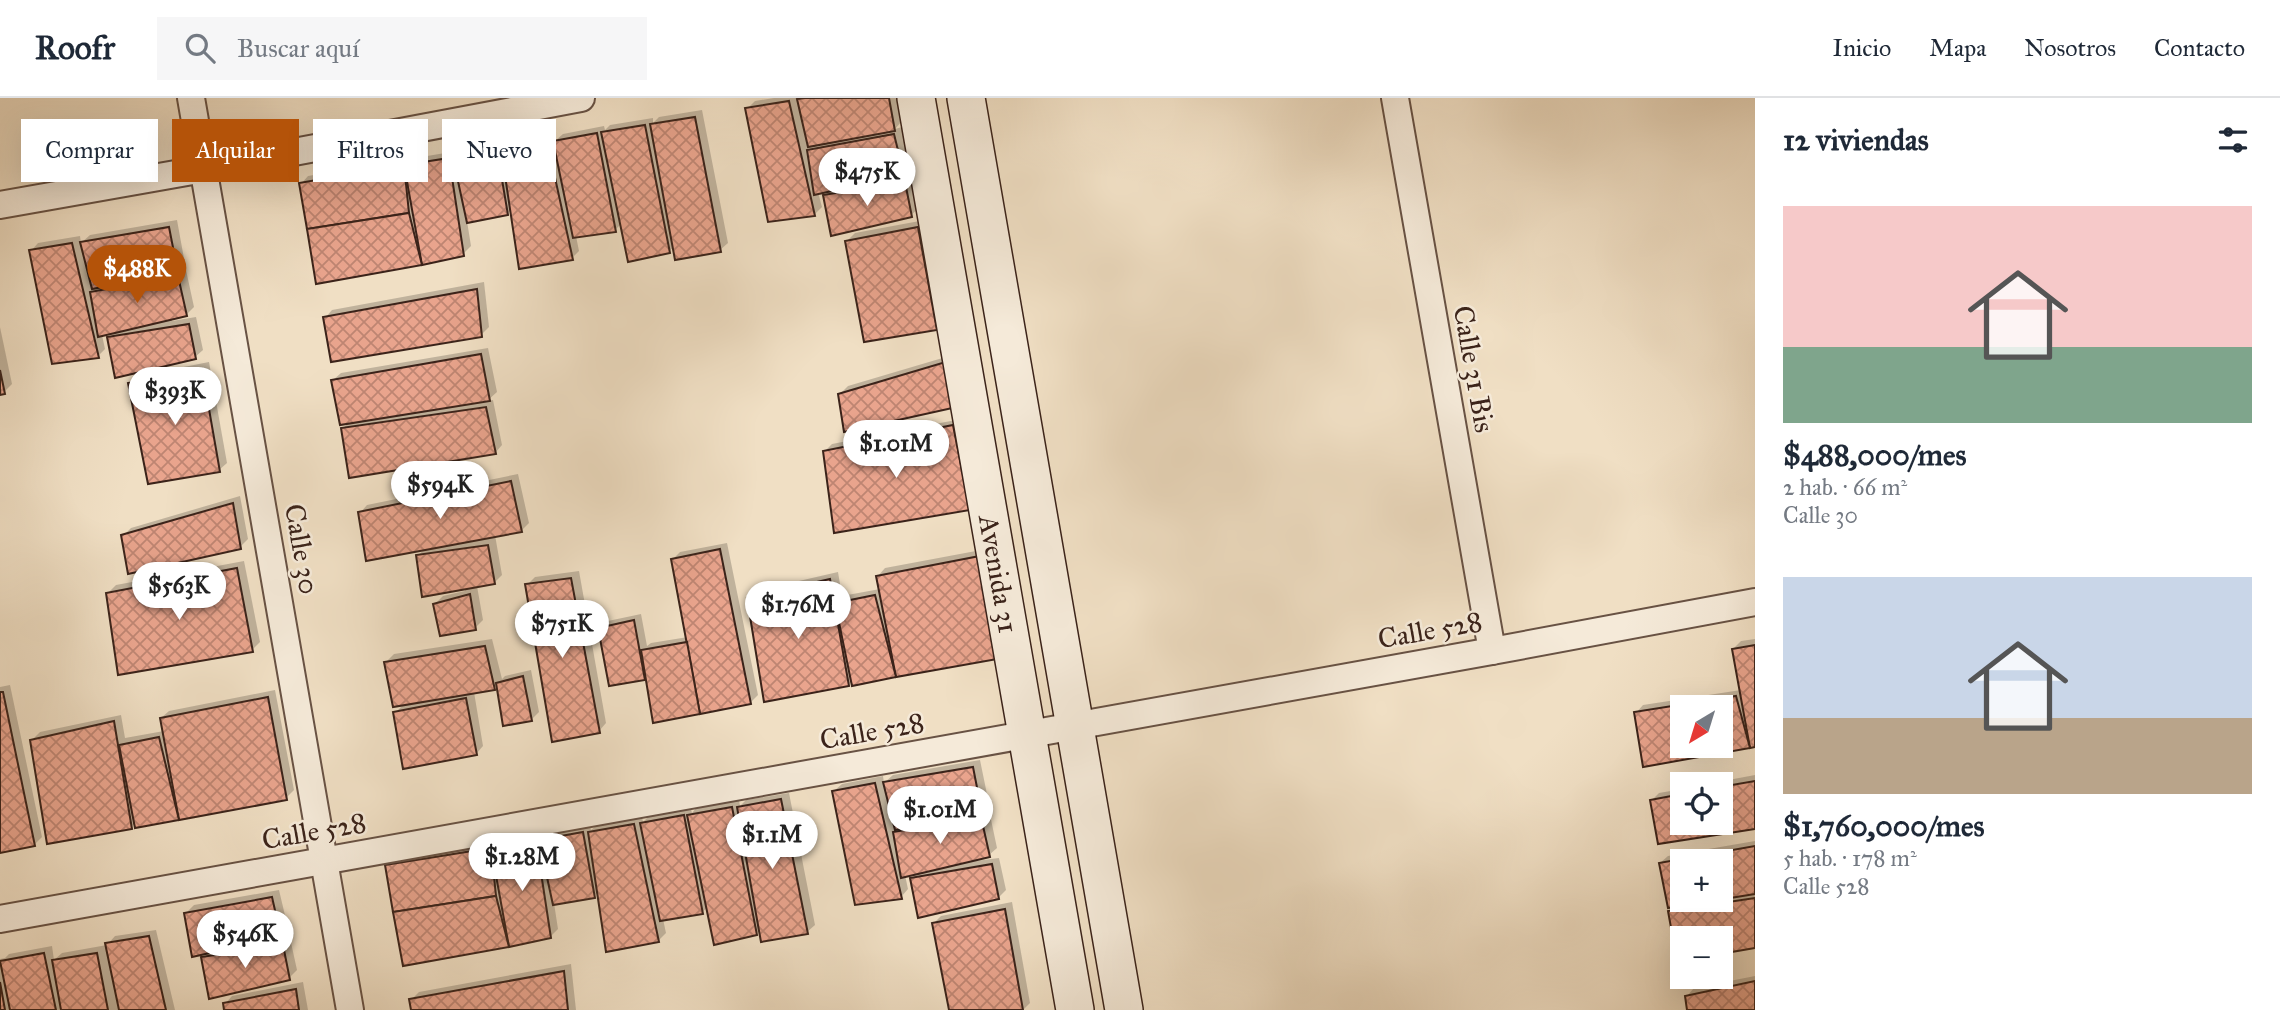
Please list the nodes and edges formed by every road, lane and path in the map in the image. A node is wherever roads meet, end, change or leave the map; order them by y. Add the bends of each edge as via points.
1 (191, 98) edge
2 (581, 98) edge
3 (916, 98) edge
4 (966, 98) edge
5 (1395, 98) edge
6 (195, 119) edge
7 (299, 151) edge
8 (172, 175) edge
9 (206, 182) edge
10 (0, 205) edge
11 (1755, 602) edge
12 (1492, 651) junction
13 (1075, 726) junction
14 (1027, 735) junction
15 (324, 861) junction
16 (0, 919) edge
17 (349, 1010) edge
18 (1075, 1010) edge
19 (1124, 1010) edge

1 - 6 street, Calle 30
2 - 7 street
3 - 14 main road, Avenida 31
4 - 13 main road, Avenida 31
5 - 12 street, Calle 31 Bis
8 - 10 street
9 - 15 street, Calle 30
11 - 12 street, Calle 528
12 - 13 street, Calle 528
13 - 14 street, Calle 528
13 - 19 main road, Avenida 31
14 - 15 street, Calle 528
14 - 18 main road, Avenida 31
15 - 16 street, Calle 528
15 - 17 street, Calle 30

